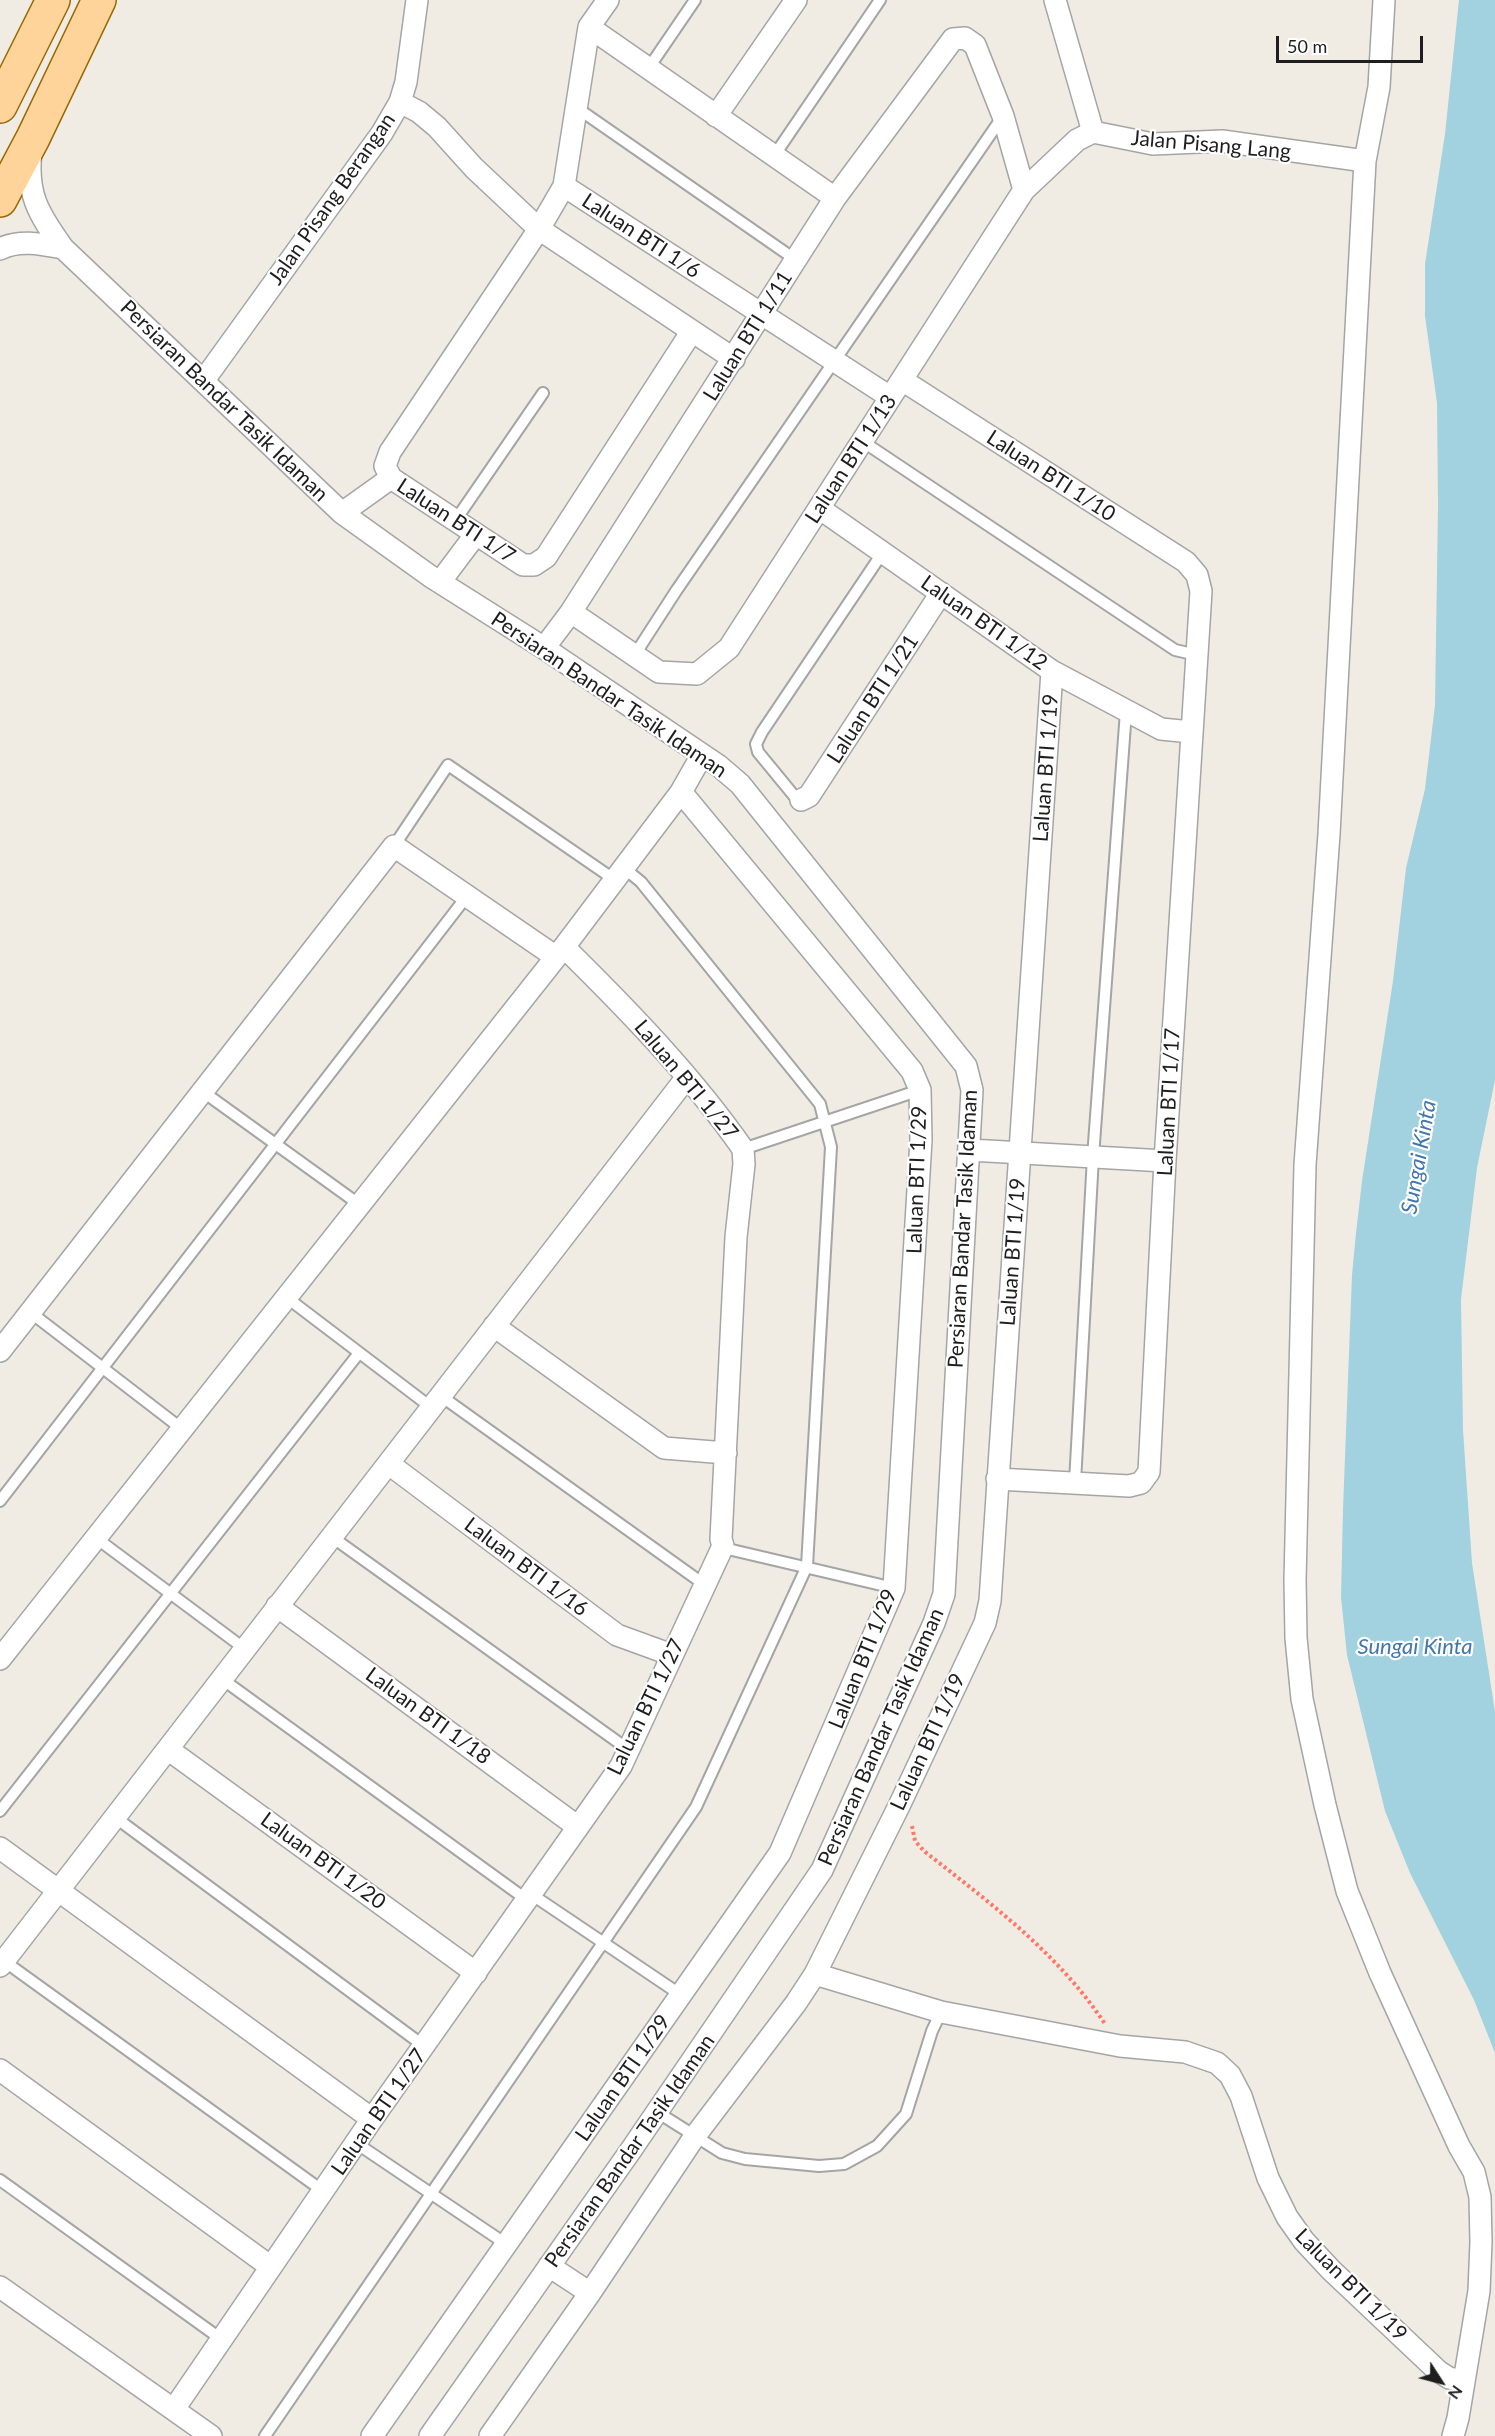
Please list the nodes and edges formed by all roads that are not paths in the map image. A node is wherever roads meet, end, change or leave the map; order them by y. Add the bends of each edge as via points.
1 (53, 0) edge
2 (99, 0) edge
3 (417, 0) edge
4 (608, 0) edge
5 (695, 0) edge
6 (796, 0) edge
7 (880, 0) edge
8 (1055, 0) edge
9 (1384, 0) edge
10 (589, 27) junction
11 (648, 69) junction
12 (400, 102) junction
13 (0, 106) edge
14 (577, 108) junction
15 (716, 116) junction
16 (1003, 116) junction
17 (1093, 132) junction
18 (33, 138) junction
19 (774, 156) junction
20 (1365, 161) junction
21 (564, 186) junction
22 (1024, 190) junction
23 (835, 198) junction
24 (0, 200) edge
25 (539, 229) junction
26 (63, 248) junction
27 (0, 249) edge
28 (796, 260) junction
29 (762, 314) junction
30 (692, 331) junction
31 (734, 359) junction
32 (834, 362) junction
33 (204, 380) junction
34 (902, 380) junction
35 (543, 393) dead end
36 (890, 397) junction
37 (862, 441) junction
38 (391, 478) junction
39 (819, 508) junction
40 (342, 513) junction
41 (455, 521) junction
42 (476, 534) junction
43 (882, 552) junction
44 (1197, 576) joint
45 (440, 582) junction
46 (941, 593) junction
47 (571, 612) junction
48 (544, 648) junction
49 (1197, 655) junction
50 (634, 656) junction
51 (1052, 671) junction
52 (1126, 711) junction
53 (1191, 732) junction
54 (702, 754) junction
55 (681, 792) junction
56 (801, 800) joint
57 (394, 846) junction
58 (620, 874) junction
59 (467, 896) junction
60 (560, 952) junction
61 (687, 1077) junction
62 (920, 1090) junction
63 (202, 1091) junction
64 (826, 1122) junction
65 (275, 1144) junction
66 (743, 1149) junction
67 (970, 1150) junction
68 (1019, 1154) junction
69 (1092, 1157) junction
70 (1165, 1161) junction
71 (360, 1204) junction
72 (286, 1298) junction
73 (30, 1312) junction
74 (494, 1326) junction
75 (0, 1351) edge
76 (359, 1353) junction
77 (102, 1369) junction
78 (437, 1402) junction
79 (182, 1429) junction
80 (726, 1453) junction
81 (389, 1464) junction
82 (997, 1479) junction
83 (1075, 1482) junction
84 (0, 1501) edge
85 (332, 1537) junction
86 (96, 1538) junction
87 (723, 1546) junction
88 (807, 1566) junction
89 (705, 1585) junction
90 (894, 1588) junction
91 (170, 1593) junction
92 (277, 1606) junction
93 (245, 1649) junction
94 (672, 1655) junction
95 (0, 1659) edge
96 (222, 1679) junction
97 (169, 1750) junction
98 (629, 1750) junction
99 (0, 1811) edge
100 (116, 1818) junction
101 (578, 1827) junction
102 (0, 1848) edge
103 (59, 1892) junction
104 (529, 1897) junction
105 (603, 1944) junction
106 (2, 1964) edge
107 (476, 1973) junction
108 (815, 1974) junction
109 (681, 1995) junction
110 (941, 2013) junction
111 (424, 2046) junction
112 (0, 2070) edge
113 (657, 2112) junction
114 (372, 2119) junction
115 (695, 2136) junction
116 (356, 2144) junction
117 (0, 2180) edge
118 (323, 2191) junction
119 (430, 2195) junction
120 (506, 2244) junction
121 (549, 2266) junction
122 (271, 2267) junction
123 (0, 2287) edge
124 (590, 2293) junction
125 (221, 2339) junction
126 (1464, 2381) junction
127 (174, 2409) junction
128 (212, 2436) edge
129 (265, 2436) edge
130 (372, 2436) edge
131 (430, 2436) edge
132 (490, 2436) edge
133 (1453, 2436) edge

1 - 13 main road
2 - 18 main road
3 - 12 street, Jalan Pisang Berangan
4 - 10 street
5 - 11 lane
6 - 15 street
7 - 19 lane
8 - 17 street
9 - 20 street via 1379,87
10 - 11 street
10 - 14 street, Laluan BTI 1/6
11 - 15 street
12 - 25 street via 438,127 474,168
12 - 33 street, Jalan Pisang Berangan via 382,133
14 - 21 street, Laluan BTI 1/6
14 - 28 lane
15 - 19 street
16 - 22 street
16 - 23 street, Laluan BTI 1/11 via 975,45 965,38 953,39
16 - 32 lane
17 - 20 street, Jalan Pisang Lang via 1153,144 1222,141
17 - 22 street, Laluan BTI 1/13 via 1077,140
18 - 24 main road
18 - 26 street, Persiaran Bandar Tasik Idaman via 28,174 34,202
19 - 23 street
20 - 126 street via 1329,834 1305,1165 1294,1580 1296,1638 1302,1699 1347,1891 1380,1973 1474,2172 1480,2197 1479,2291
21 - 25 street, Laluan BTI 1/7
21 - 29 street, Laluan BTI 1/6
22 - 34 street, Laluan BTI 1/13
23 - 28 street, Laluan BTI 1/11
25 - 30 street
25 - 38 street, Laluan BTI 1/7 via 390,452 386,466
26 - 27 street via 33,243
26 - 33 street, Persiaran Bandar Tasik Idaman
28 - 29 street, Laluan BTI 1/11
29 - 31 street, Laluan BTI 1/11
29 - 32 street, Laluan BTI 1/6
30 - 31 street
30 - 42 street, Laluan BTI 1/7 via 546,557 534,566 523,565
31 - 47 street, Laluan BTI 1/11
32 - 36 street, Laluan BTI 1/6
32 - 50 lane
33 - 40 street, Persiaran Bandar Tasik Idaman
34 - 36 street, Laluan BTI 1/13
34 - 44 street, Laluan BTI 1/10 via 1186,562
35 - 41 lane
36 - 37 street, Laluan BTI 1/13
37 - 39 street, Laluan BTI 1/13
37 - 49 lane via 1174,650
38 - 40 street
38 - 41 street, Laluan BTI 1/7
39 - 43 street, Laluan BTI 1/12
39 - 50 street, Laluan BTI 1/13 via 729,648 697,674 659,672
40 - 45 street, Persiaran Bandar Tasik Idaman
41 - 42 street, Laluan BTI 1/7
42 - 45 street
43 - 46 street, Laluan BTI 1/12
43 - 56 lane via 756,744 758,752
44 - 49 street, Laluan BTI 1/17 via 1201,591
45 - 48 street, Persiaran Bandar Tasik Idaman
46 - 51 street, Laluan BTI 1/12
46 - 56 street, Laluan BTI 1/21 via 809,796
47 - 48 street, Laluan BTI 1/11
47 - 50 street, Laluan BTI 1/13
48 - 54 street, Persiaran Bandar Tasik Idaman
49 - 53 street, Laluan BTI 1/17
51 - 52 street, Laluan BTI 1/12
51 - 68 street, Laluan BTI 1/19
52 - 53 street, Laluan BTI 1/12 via 1161,729
52 - 69 lane
53 - 70 street, Laluan BTI 1/17
54 - 55 street
54 - 67 street, Persiaran Bandar Tasik Idaman via 740,784 966,1066 972,1090
55 - 58 street
55 - 62 street, Laluan BTI 1/29 via 912,1071
57 - 58 lane via 448,765
57 - 59 street, Laluan BTI 1/27
57 - 63 street
58 - 60 street
58 - 64 lane via 641,882 820,1104
59 - 60 street, Laluan BTI 1/27
59 - 65 lane
60 - 61 street, Laluan BTI 1/27 via 616,999
60 - 71 street
61 - 66 street, Laluan BTI 1/27
61 - 74 street
62 - 64 lane
62 - 90 street, Laluan BTI 1/29 via 921,1140
63 - 65 lane
63 - 73 street
64 - 66 lane
64 - 88 lane via 831,1147
65 - 71 lane
65 - 77 lane
66 - 80 street, Laluan BTI 1/27
67 - 68 street
67 - 113 street, Persiaran Bandar Tasik Idaman via 944,1594 822,1870
68 - 69 street
68 - 82 street, Laluan BTI 1/19
69 - 70 street
69 - 83 lane
70 - 83 street, Laluan BTI 1/17 via 1149,1472 1141,1483 1129,1486
71 - 72 street
72 - 76 lane
72 - 79 street
73 - 75 street
73 - 77 lane
74 - 78 street
74 - 80 street via 664,1448
76 - 78 lane
76 - 91 lane
77 - 79 lane
77 - 84 lane
78 - 81 street
78 - 89 lane
79 - 86 street
80 - 87 street, Laluan BTI 1/27
81 - 85 street
81 - 94 street, Laluan BTI 1/16 via 617,1635
82 - 83 street, Laluan BTI 1/17
82 - 108 street, Laluan BTI 1/19 via 990,1601 985,1623
85 - 92 street
85 - 98 lane
86 - 91 lane
86 - 95 street
87 - 88 lane
87 - 89 street, Laluan BTI 1/27
88 - 90 lane
88 - 105 lane via 696,1807
89 - 94 street, Laluan BTI 1/27
90 - 109 street, Laluan BTI 1/29 via 780,1853
91 - 93 lane
91 - 99 lane
92 - 93 street
92 - 101 street, Laluan BTI 1/18
93 - 96 street
94 - 98 street, Laluan BTI 1/27
96 - 97 street
96 - 104 lane
97 - 100 street
97 - 107 street, Laluan BTI 1/20
98 - 101 street, Laluan BTI 1/27
100 - 103 street
100 - 111 lane
101 - 104 street, Laluan BTI 1/27
102 - 103 street
103 - 106 street
103 - 114 street
104 - 105 lane
104 - 107 street, Laluan BTI 1/27
105 - 109 lane
105 - 119 lane
106 - 118 lane
107 - 111 street, Laluan BTI 1/27
108 - 110 street, Laluan BTI 1/19
108 - 115 street
109 - 120 street, Laluan BTI 1/29
110 - 115 lane via 906,2114 878,2146 844,2164 819,2166 745,2159 722,2153
110 - 126 street, Laluan BTI 1/19 via 1107,2044 1185,2052 1217,2063 1241,2096 1268,2178 1304,2241 1438,2371
111 - 114 street, Laluan BTI 1/27
112 - 122 street
113 - 115 lane
113 - 121 street, Persiaran Bandar Tasik Idaman
114 - 116 street, Laluan BTI 1/27
115 - 124 street
116 - 118 street, Laluan BTI 1/27
116 - 119 lane
117 - 125 lane
118 - 122 street, Laluan BTI 1/27
119 - 120 lane
119 - 129 lane
120 - 130 street, Laluan BTI 1/29
121 - 124 street
121 - 131 street, Persiaran Bandar Tasik Idaman
122 - 125 street, Laluan BTI 1/27
123 - 127 street
124 - 132 street
125 - 127 street, Laluan BTI 1/27
126 - 133 street
127 - 128 street

